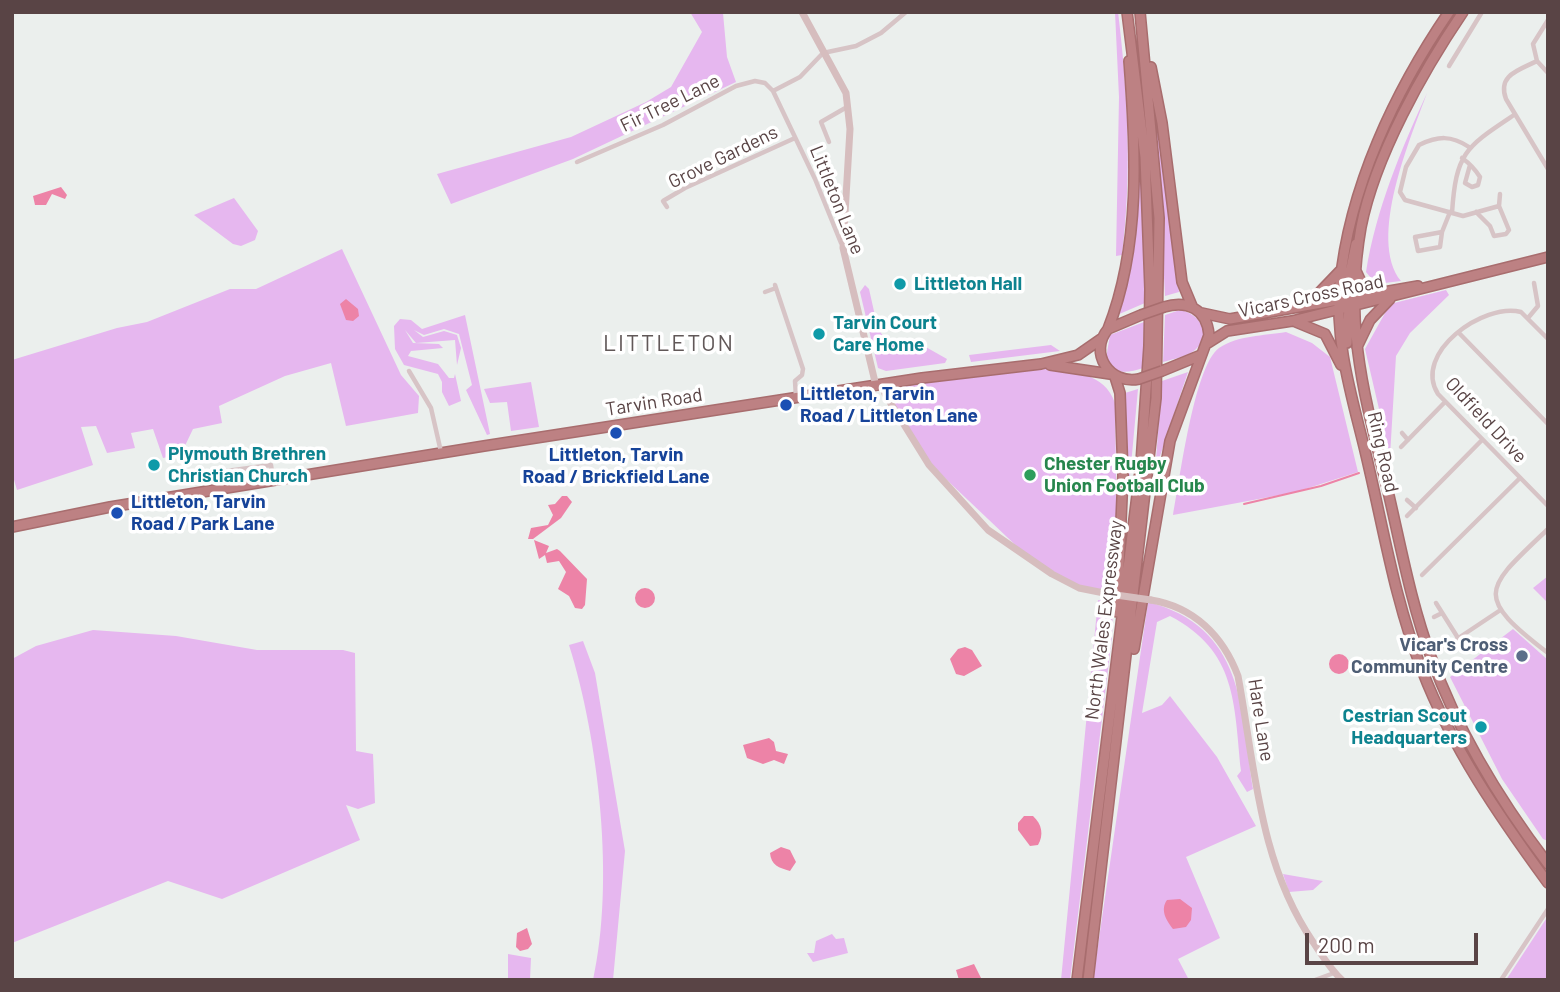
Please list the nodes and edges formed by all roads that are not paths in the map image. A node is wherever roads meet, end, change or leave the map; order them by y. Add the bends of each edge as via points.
1 (802, 12) edge
2 (906, 12) edge
3 (1127, 12) edge
4 (1449, 12) edge
5 (1463, 12) edge
6 (1482, 12) edge
7 (1140, 15) edge
8 (1548, 20) edge
9 (823, 52) junction
10 (1537, 61) junction
11 (1449, 66) dead end
12 (1548, 74) edge
13 (773, 91) junction
14 (847, 107) junction
15 (1514, 115) junction
16 (795, 138) junction
17 (829, 142) dead end
18 (1469, 147) junction
19 (1462, 158) junction
20 (577, 162) dead end
21 (1470, 165) junction
22 (1548, 169) edge
23 (1500, 194) dead end
24 (1499, 206) junction
25 (667, 208) dead end
26 (1451, 212) junction
27 (1476, 212) junction
28 (1362, 226) junction
29 (1442, 232) junction
30 (843, 248) junction
31 (1548, 257) edge
32 (1342, 268) junction
33 (1356, 269) junction
34 (1534, 283) dead end
35 (1429, 285) junction
36 (765, 292) dead end
37 (1377, 292) junction
38 (1398, 295) junction
39 (1346, 303) junction
40 (1196, 309) junction
41 (1282, 312) junction
42 (1528, 318) junction
43 (1293, 321) junction
44 (1108, 329) junction
45 (1459, 333) junction
46 (1101, 339) junction
47 (1548, 339) edge
48 (1203, 351) junction
49 (1356, 351) junction
50 (1041, 364) junction
51 (409, 371) dead end
52 (1113, 375) junction
53 (879, 385) junction
54 (1350, 386) junction
55 (796, 397) junction
56 (1445, 402) junction
57 (1548, 424) edge
58 (1402, 433) dead end
59 (1408, 440) junction
60 (1482, 440) junction
61 (1401, 447) dead end
62 (441, 453) junction
63 (1520, 478) junction
64 (273, 480) junction
65 (221, 488) junction
66 (1408, 499) dead end
67 (1548, 506) edge
68 (1416, 508) junction
69 (1407, 516) dead end
70 (12, 527) edge
71 (1548, 529) edge
72 (1422, 575) dead end
73 (1436, 603) dead end
74 (1499, 611) junction
75 (1442, 613) junction
76 (1434, 617) dead end
77 (1458, 638) junction
78 (1445, 646) dead end
79 (1548, 653) edge
80 (1117, 655) junction
81 (1122, 702) junction
82 (1548, 864) edge
83 (1548, 883) edge
84 (1548, 909) edge
85 (1334, 973) junction
86 (1077, 980) edge
87 (1088, 980) edge
88 (1315, 980) edge
89 (1342, 980) edge
90 (1501, 980) edge

1 - 9 street
2 - 9 street via 856,46
3 - 44 highway via 1134,179 1123,284
3 - 80 highway, North Wales Expressway via 1145,157 1150,289 1141,463
4 - 32 highway, Ring Road via 1413,69 1387,123 1362,188
5 - 28 highway, Ring Road via 1397,128
6 - 11 street
7 - 40 highway via 1162,122 1182,282
7 - 81 highway, North Wales Expressway via 1159,218 1159,344 1151,464
8 - 10 street via 1533,44
9 - 13 street via 800,77
9 - 14 street via 846,93
10 - 12 street
10 - 15 street via 1504,80 1503,94
13 - 16 street, Littleton Lane
13 - 20 street, Fir Tree Lane via 765,83 746,82
14 - 17 street via 821,122
14 - 30 street via 850,129
15 - 18 street
15 - 22 street
16 - 25 street, Grove Gardens via 662,199
16 - 30 street, Littleton Lane
18 - 19 street
18 - 26 street via 1456,138 1430,140 1414,150 1404,171 1401,197
19 - 21 street
19 - 26 street
21 - 21 street via 1480,180 1478,186 1465,183
23 - 24 street
24 - 27 street
24 - 27 street via 1509,230 1506,234 1494,236
26 - 27 street via 1463,216
26 - 29 street
28 - 33 highway, Ring Road
28 - 39 highway via 1352,253
29 - 29 street via 1440,247 1418,251 1415,237
30 - 53 street, Littleton Lane
31 - 35 highway, Vicars Cross Road
32 - 39 highway, Ring Road
32 - 41 highway via 1317,295
33 - 37 highway via 1362,284
33 - 39 highway, Ring Road
34 - 42 street via 1538,306
35 - 37 highway, Vicars Cross Road
35 - 38 highway, Vicars Cross Road
36 - 55 street via 776,287 803,369 795,381
37 - 39 highway, Vicars Cross Road
38 - 39 highway, Vicars Cross Road
38 - 49 highway via 1377,309
39 - 41 highway, Vicars Cross Road
39 - 43 highway, Vicars Cross Road
39 - 49 highway, Ring Road
39 - 54 highway, Ring Road via 1343,351
40 - 41 highway, Vicars Cross Road via 1230,319
40 - 44 highway, Vicars Cross Road, bridge via 1180,304 1164,307
40 - 48 highway via 1209,330
42 - 45 street, Oldfield Drive via 1504,309
42 - 47 street
43 - 48 highway, Vicars Cross Road via 1227,331 1214,337
43 - 54 highway via 1317,328 1329,338
44 - 46 highway
45 - 56 street, Oldfield Drive via 1439,353 1431,370 1433,386
45 - 57 street
46 - 50 highway via 1078,355
46 - 52 highway via 1102,358
48 - 52 highway, Vicars Cross Road, bridge via 1139,379
48 - 81 highway via 1168,452
49 - 82 highway, Ring Road via 1431,657 1471,747
50 - 52 highway
50 - 53 highway, Tarvin Road
51 - 62 street via 431,408
52 - 80 highway via 1120,393 1123,475
53 - 55 highway, Tarvin Road
53 - 85 street, Hare Lane, bridge via 929,465 988,530 1079,588 1171,604 1207,626 1232,659 1238,676 1258,800 1273,857 1300,923
54 - 83 highway, Ring Road via 1422,670 1465,761
55 - 62 highway, Tarvin Road
56 - 59 street
56 - 60 street, Oldfield Drive
58 - 59 street
59 - 61 street
60 - 63 street, Oldfield Drive
60 - 68 street
62 - 64 highway, Tarvin Road
63 - 67 street, Oldfield Drive
63 - 72 street via 1426,566
64 - 65 highway, Tarvin Road
64 - 65 street via 271,465 219,472
65 - 70 highway, Tarvin Road
66 - 68 street
68 - 69 street
71 - 74 street via 1500,577 1496,593
73 - 75 street
74 - 77 street
74 - 79 street
75 - 76 street
75 - 77 street
77 - 78 street
80 - 86 highway, North Wales Expressway
81 - 87 highway, North Wales Expressway
84 - 90 street
85 - 88 street
85 - 89 street, Hare Lane

